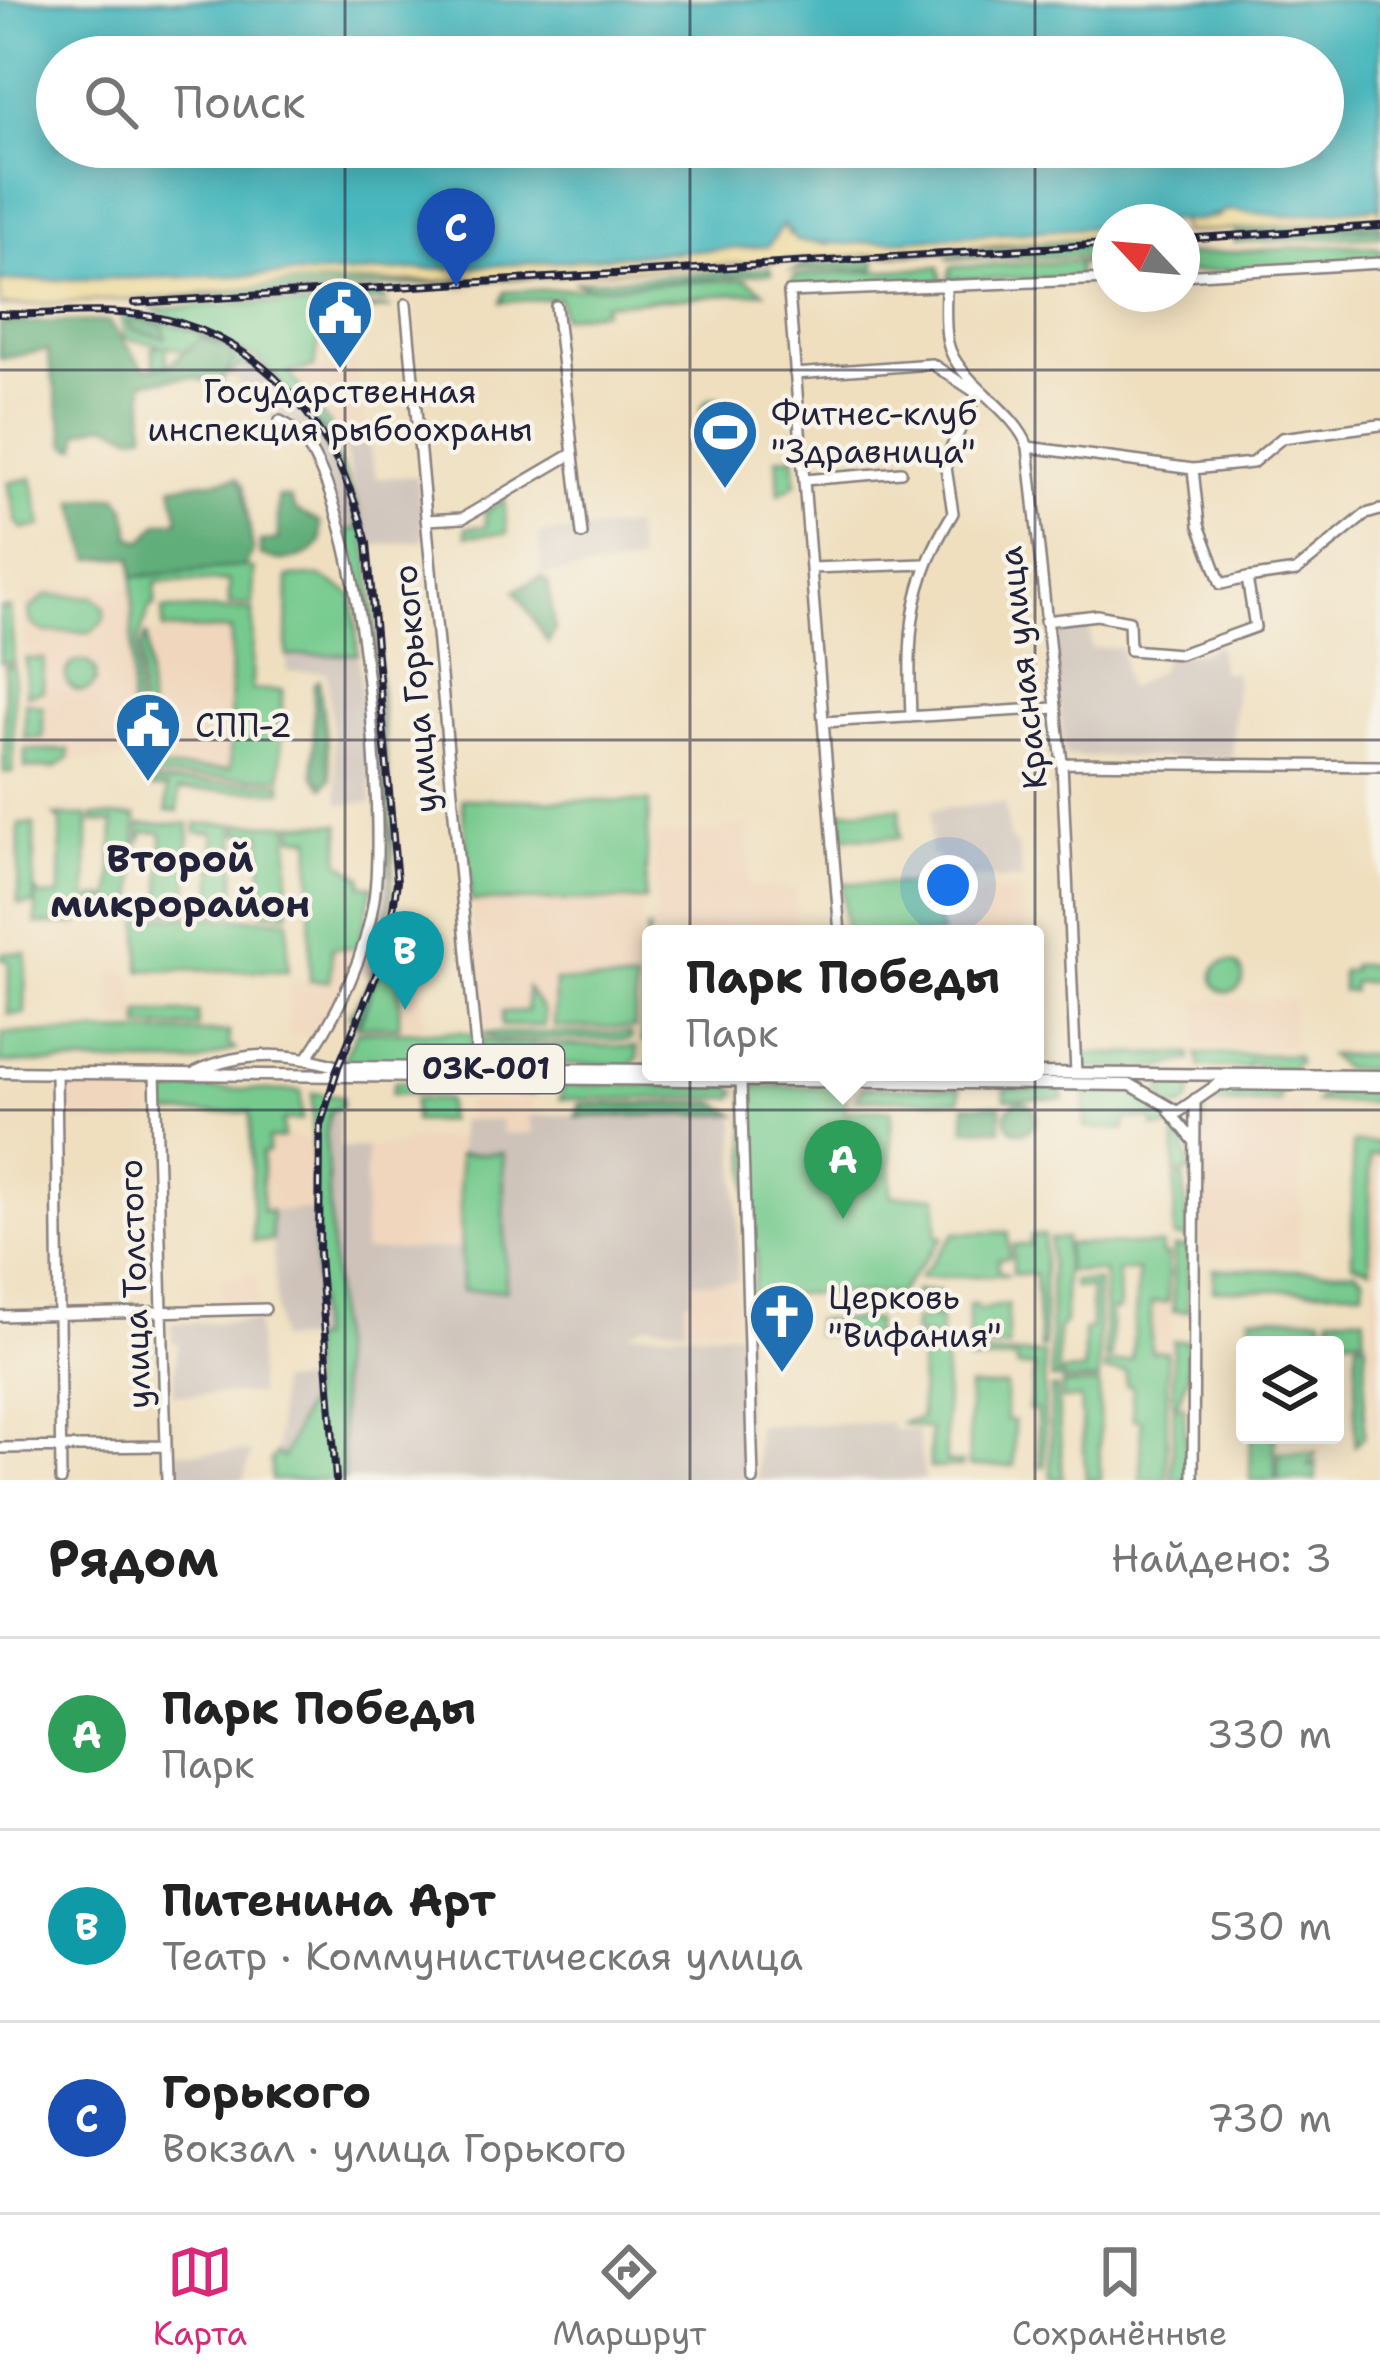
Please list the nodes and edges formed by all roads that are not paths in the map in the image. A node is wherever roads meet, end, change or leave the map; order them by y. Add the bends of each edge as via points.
1 (1380, 263) edge
2 (1200, 274) edge
3 (1092, 280) edge
4 (946, 285) junction
5 (406, 304) dead end
6 (556, 306) dead end
7 (795, 374) junction
8 (979, 393) junction
9 (280, 422) dead end
10 (1380, 425) edge
11 (1028, 447) junction
12 (572, 454) junction
13 (1193, 470) junction
14 (901, 472) dead end
15 (804, 480) junction
16 (1380, 510) edge
17 (426, 520) junction
18 (582, 534) dead end
19 (924, 565) junction
20 (811, 568) junction
21 (1247, 578) junction
22 (1045, 621) junction
23 (1055, 708) junction
24 (911, 717) junction
25 (823, 722) junction
26 (1062, 763) junction
27 (1380, 766) edge
28 (839, 925) edge
29 (319, 1041) junction
30 (227, 1058) junction
31 (307, 1058) junction
32 (322, 1062) junction
33 (478, 1069) junction
34 (642, 1070) edge
35 (0, 1072) edge
36 (56, 1072) junction
37 (1044, 1073) edge
38 (1076, 1073) junction
39 (193, 1074) junction
40 (227, 1075) junction
41 (1177, 1075) junction
42 (295, 1076) junction
43 (1380, 1076) edge
44 (642, 1079) edge
45 (156, 1080) junction
46 (741, 1081) edge
47 (1010, 1081) edge
48 (1380, 1086) edge
49 (1195, 1099) junction
50 (1164, 1108) junction
51 (1196, 1144) junction
52 (266, 1309) dead end
53 (162, 1311) junction
54 (59, 1314) junction
55 (0, 1316) edge
56 (166, 1446) junction
57 (0, 1448) edge
58 (61, 1448) junction
59 (61, 1480) edge
60 (167, 1480) edge
61 (753, 1480) edge
62 (1193, 1480) edge

1 - 2 street
3 - 4 street
4 - 7 street via 789,292
4 - 8 street via 949,347
5 - 17 street, улица Горького
6 - 12 street
7 - 8 street via 932,364
7 - 15 street
8 - 11 street via 1018,425
8 - 19 street via 945,461 953,513
9 - 29 street via 302,436 321,468 355,570 375,806 371,917
10 - 13 street via 1282,438 1252,464
11 - 13 street
11 - 22 street, Красная улица
12 - 17 street via 463,518
12 - 18 street
13 - 21 street via 1199,525 1221,584
14 - 15 street
15 - 20 street
16 - 21 street via 1296,571
17 - 33 street, улица Горького
19 - 20 street
19 - 24 street via 908,627
20 - 25 street
21 - 22 street via 1255,627 1180,654 1130,650 1129,621
22 - 23 street, Красная улица
23 - 24 street
23 - 26 street, Красная улица
24 - 25 street
25 - 28 street
26 - 27 street
26 - 38 street, Красная улица
29 - 31 street
29 - 32 street
30 - 31 main road, 03К-001
30 - 39 main road, 03К-001
30 - 40 main road
31 - 32 main road, 03К-001
31 - 42 main road
32 - 33 main road, 03К-001
33 - 34 main road, 03К-001
35 - 36 main road
36 - 45 main road, 03К-001
36 - 54 street
37 - 38 main road
38 - 41 main road
39 - 40 main road, 03К-001
39 - 45 main road, 03К-001
40 - 42 main road, 03К-001
41 - 43 main road
41 - 49 main road via 1191,1081
41 - 50 main road via 1158,1089
42 - 44 main road, 03К-001
45 - 53 street, улица Толстого
46 - 61 street
47 - 50 main road, 03К-001 via 1131,1084
48 - 49 main road via 1219,1084
49 - 50 main road via 1182,1112
49 - 51 street
50 - 51 street
51 - 62 street
52 - 53 street
53 - 54 street
53 - 56 street, улица Толстого
54 - 55 street
54 - 58 street
56 - 58 street
56 - 60 street, улица Толстого
57 - 58 street
58 - 59 street

